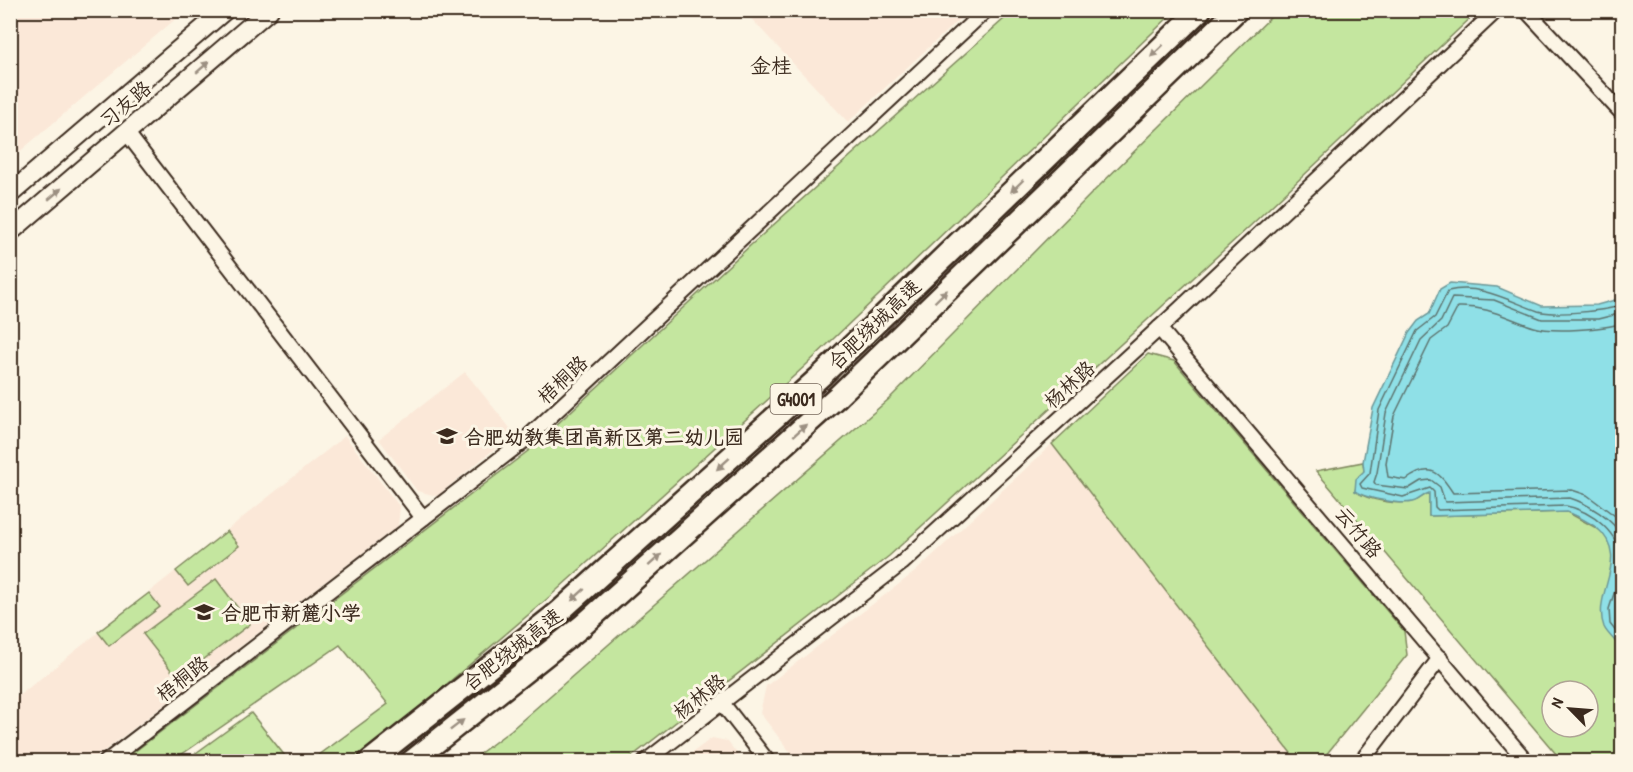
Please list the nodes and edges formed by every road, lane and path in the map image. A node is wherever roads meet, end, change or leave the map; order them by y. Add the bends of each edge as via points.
1 (225, 10) edge
2 (269, 10) edge
3 (986, 10) edge
4 (1200, 10) edge
5 (1237, 10) edge
6 (1497, 10) edge
7 (1526, 10) edge
8 (1623, 113) edge
9 (127, 133) junction
10 (10, 194) edge
11 (10, 232) edge
12 (1159, 328) junction
13 (423, 518) junction
14 (1440, 658) junction
15 (722, 703) junction
16 (106, 762) edge
17 (369, 762) edge
18 (411, 762) edge
19 (645, 762) edge
20 (768, 762) edge
21 (1361, 762) edge
22 (1527, 762) edge

1 - 10 main road, 习友路
9 -> 2 main road, 习友路
3 - 13 street, 梧桐路 via 526,439
4 -> 17 highway, 合肥绕城高速 / G4001 via 744,446 559,612
18 -> 5 highway, 合肥绕城高速 / G4001 via 582,626 838,396
6 - 12 street, 杨林路
7 - 8 street
11 -> 9 main road, 习友路
9 - 13 street
12 - 14 street, 云竹路
12 - 15 street, 杨林路 via 902,563
13 - 16 street, 梧桐路
14 - 21 street
14 - 22 street, 云竹路
15 - 19 street, 杨林路
15 - 20 street

